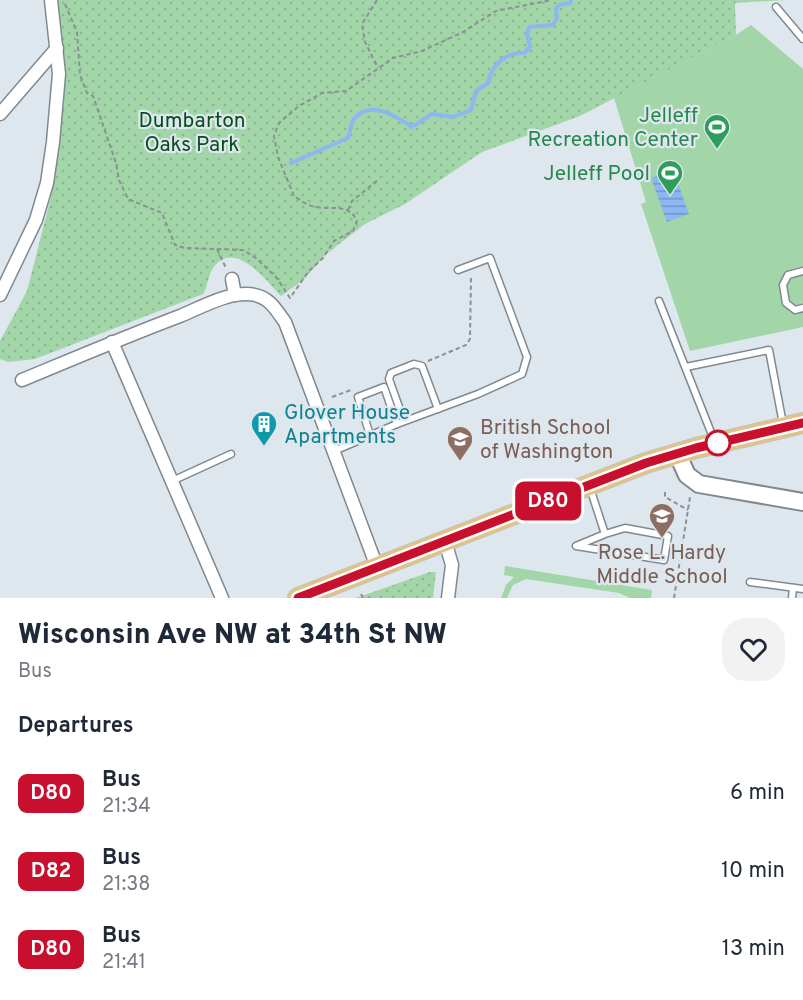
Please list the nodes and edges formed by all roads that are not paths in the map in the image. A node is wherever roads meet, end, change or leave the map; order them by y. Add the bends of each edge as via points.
1 (51, 0) edge
2 (776, 7) dead end
3 (803, 39) edge
4 (57, 48) junction
5 (0, 114) edge
6 (458, 270) dead end
7 (803, 271) edge
8 (232, 279) road end
9 (0, 295) edge
10 (236, 296) junction
11 (659, 301) dead end
12 (803, 308) edge
13 (112, 342) junction
14 (686, 367) junction
15 (22, 380) dead end
16 (438, 409) junction
17 (404, 421) junction
18 (397, 424) junction
19 (794, 425) edge
20 (370, 435) junction
21 (715, 443) junction
22 (333, 451) junction
23 (677, 453) junction
24 (231, 454) dead end
25 (170, 477) junction
26 (589, 485) junction
27 (803, 502) edge
28 (605, 534) junction
29 (445, 541) junction
30 (377, 567) junction
31 (750, 582) dead end
32 (793, 588) junction
33 (803, 589) edge
34 (222, 598) edge
35 (298, 598) edge
36 (448, 598) edge
37 (792, 598) edge

1 - 4 street
2 - 3 lane
4 - 5 street
4 - 9 street via 59,82 47,183 36,220
6 - 16 lane via 490,258 527,357 522,374
7 - 12 lane via 788,275 783,285 786,303 795,310
8 - 10 street
10 - 13 street
10 - 22 street via 251,294 262,298 272,304 285,322
11 - 14 lane
13 - 15 street
13 - 25 street
14 - 19 lane via 769,350
14 - 21 lane
16 - 17 lane
16 - 17 lane via 422,366 414,364 391,373 389,379
17 - 18 lane
18 - 20 lane
18 - 20 lane via 384,387 358,397
19 - 21 main road
20 - 22 lane
21 - 23 main road
22 - 30 street
23 - 26 main road
23 - 27 street via 687,475 699,484
24 - 25 lane
25 - 34 street
26 - 28 lane
26 - 29 main road
28 - 28 lane via 576,546 664,560 668,536 625,528
29 - 30 main road
29 - 36 street via 452,565
30 - 35 main road
31 - 32 lane
32 - 33 lane
32 - 37 lane

